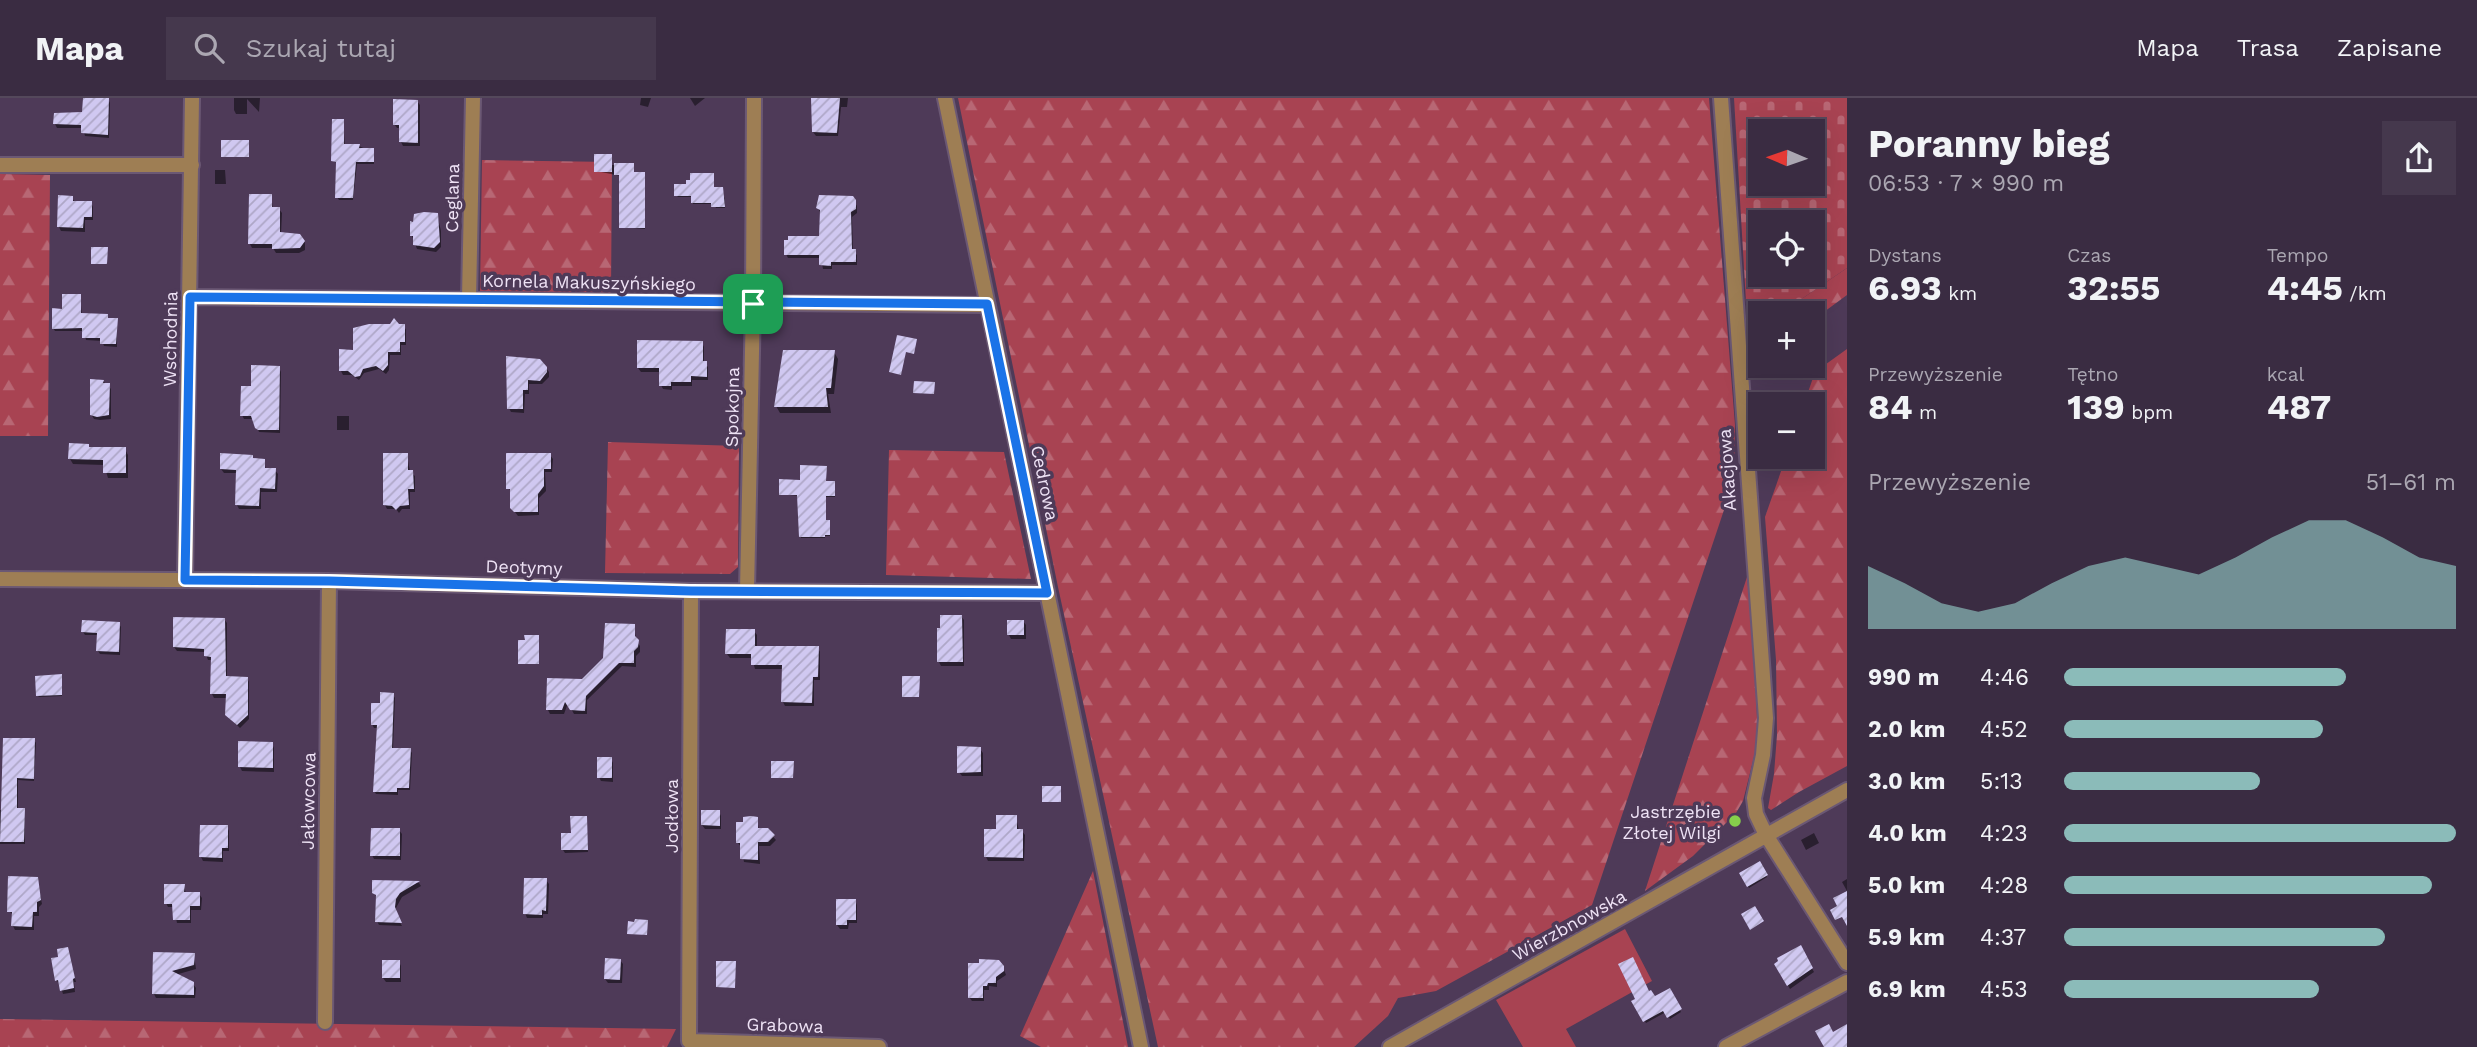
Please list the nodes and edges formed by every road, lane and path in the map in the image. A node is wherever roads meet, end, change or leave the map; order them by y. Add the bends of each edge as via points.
1 (192, 98) edge
2 (472, 98) edge
3 (754, 98) edge
4 (945, 98) edge
5 (1721, 98) edge
6 (0, 165) edge
7 (192, 165) junction
8 (190, 297) junction
9 (469, 299) junction
10 (753, 304) junction
11 (987, 304) junction
12 (0, 579) edge
13 (185, 580) junction
14 (329, 581) junction
15 (691, 591) junction
16 (747, 592) junction
17 (1047, 593) junction
18 (1847, 790) edge
19 (1766, 835) junction
20 (1845, 955) edge
21 (1847, 982) edge
22 (325, 1021) dead end
23 (689, 1041) joint
24 (879, 1047) edge
25 (1141, 1047) edge
26 (1390, 1047) edge
27 (1726, 1047) edge

1 - 7 street, Wschodnia
2 - 9 street, Ceglana
3 - 10 street, Spokojna
4 - 11 street, Cedrowa
5 - 19 street, Akacjowa via 1766,718 1754,806
6 - 7 street
7 - 8 street, Wschodnia
8 - 9 street, Kornela Makuszyńskiego
8 - 13 street, Wschodnia
9 - 10 street, Kornela Makuszyńskiego
10 - 11 street, Kornela Makuszyńskiego
10 - 16 street, Spokojna
11 - 17 street, Cedrowa
12 - 13 street, Deotymy
13 - 14 street, Deotymy
14 - 15 street, Deotymy
14 - 22 street, Jałowcowa
15 - 16 street, Deotymy
15 - 23 street, Jodłowa
16 - 17 street, Deotymy
17 - 25 street, Cedrowa
18 - 19 street, Wierzbnowska
19 - 20 street, Akacjowa
19 - 26 street, Wierzbnowska
21 - 27 street
23 - 24 street, Grabowa

